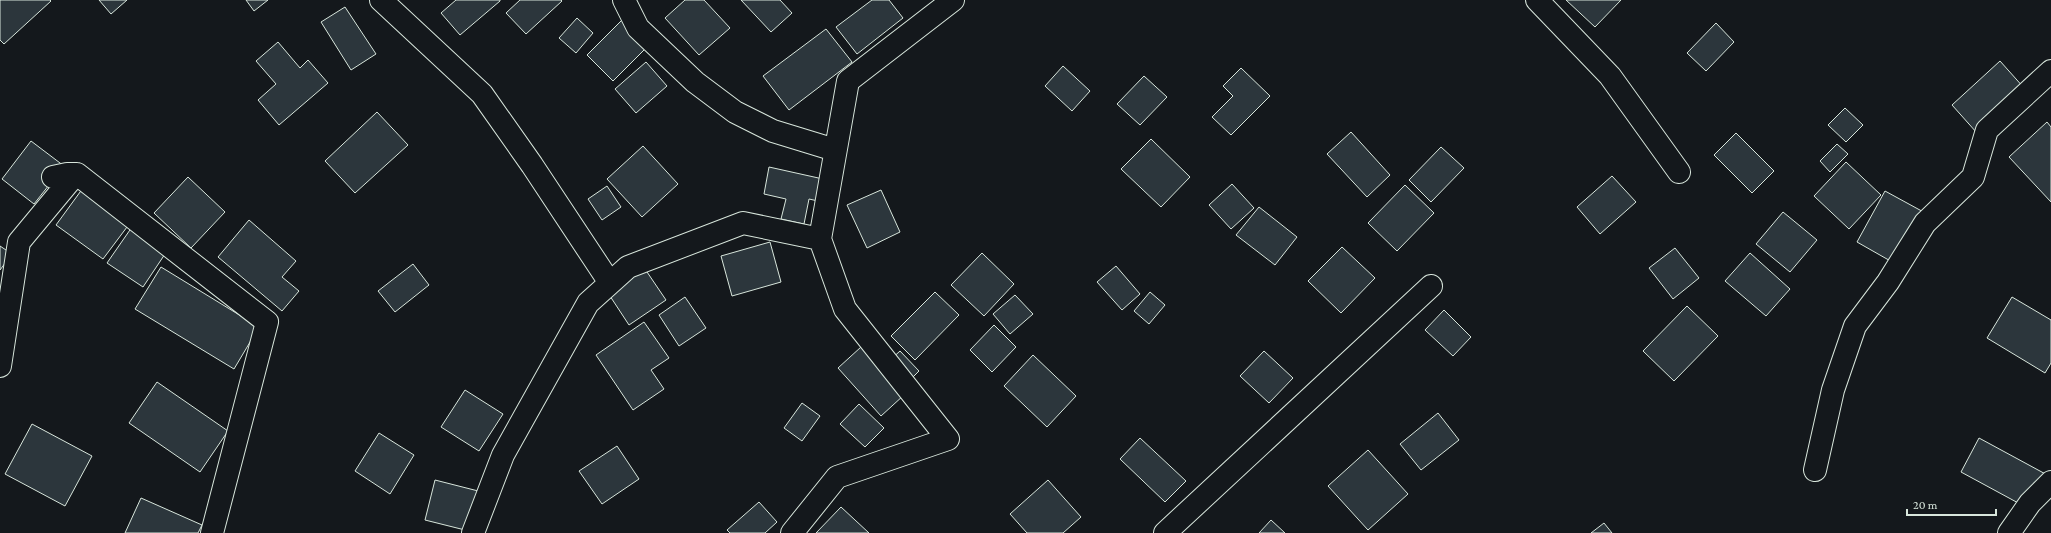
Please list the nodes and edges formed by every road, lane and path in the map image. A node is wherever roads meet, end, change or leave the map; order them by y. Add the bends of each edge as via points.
1 (381, 0) edge
2 (624, 0) edge
3 (953, 0) edge
4 (1537, 0) edge
5 (2051, 72) edge
6 (836, 150) junction
7 (1679, 172) dead end
8 (77, 174) junction
9 (52, 177) dead end
10 (820, 239) junction
11 (610, 283) junction
12 (1431, 286) dead end
13 (0, 366) edge
14 (1814, 470) dead end
15 (2051, 482) edge
16 (212, 533) edge
17 (474, 533) edge
18 (792, 533) edge
19 (1165, 533) edge
20 (2010, 533) edge

1 - 11 street via 482,94
2 - 6 street via 638,28 695,82 734,112 773,132
3 - 6 street via 848,81
4 - 7 street via 1610,76
5 - 14 street via 1987,130 1973,177 1925,223 1888,282 1855,326 1832,390
6 - 10 street
8 - 9 street
8 - 13 street via 19,242
8 - 16 street via 268,322
10 - 11 street via 743,222 628,267
10 - 18 street via 845,309 948,439 837,478
11 - 17 street via 588,303 503,455
12 - 19 street
15 - 20 street via 2030,503

